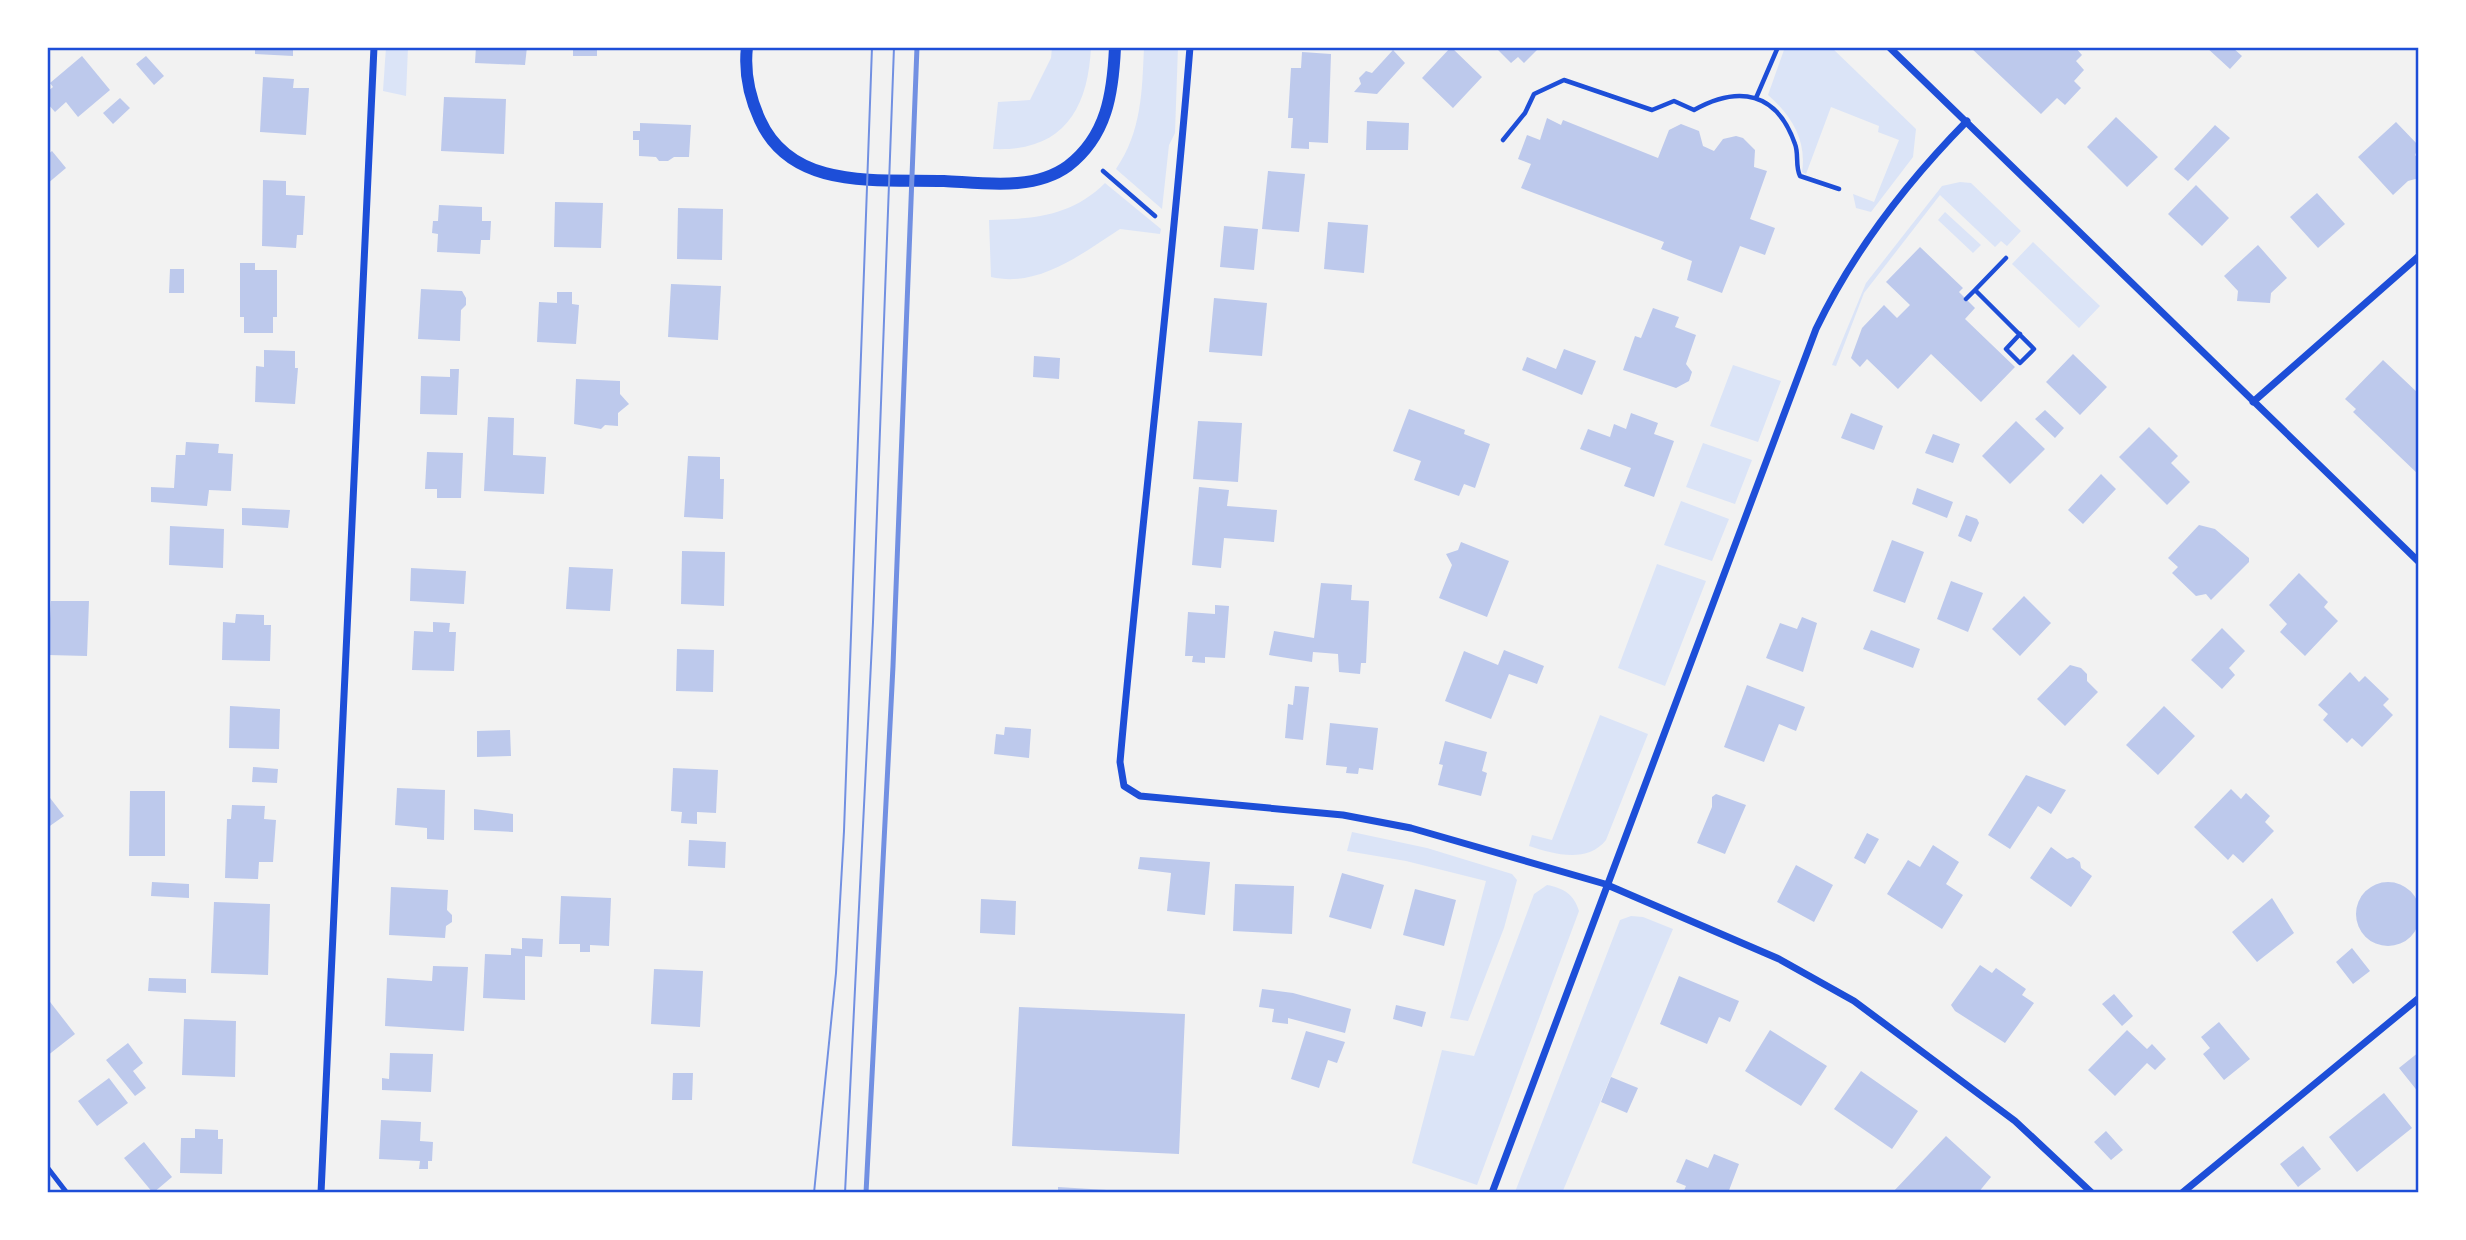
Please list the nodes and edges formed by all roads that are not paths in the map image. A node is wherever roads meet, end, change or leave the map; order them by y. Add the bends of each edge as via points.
1 (374, 47) edge
2 (747, 47) edge
3 (1115, 47) edge
4 (1190, 47) edge
5 (1889, 47) edge
6 (1967, 121) junction
7 (2419, 256) edge
8 (2253, 402) junction
9 (2419, 562) edge
10 (1605, 884) junction
11 (2419, 998) edge
12 (47, 1167) edge
13 (67, 1193) edge
14 (321, 1193) edge
15 (1492, 1193) edge
16 (2092, 1193) edge
17 (2182, 1193) edge

1 - 14 street
2 - 3 street via 752,102 771,141 813,172 841,178 982,183 1042,180 1069,165 1093,141 1109,106
4 - 10 street via 1175,232 1135,592 1120,762 1124,786 1140,796 1343,815 1411,828
5 - 6 street
6 - 8 street
6 - 10 street via 1874,231 1841,278 1816,328
7 - 8 street
8 - 9 street
10 - 15 street
10 - 16 street via 1779,960 1854,1001 2015,1121
11 - 17 street
12 - 13 lane

